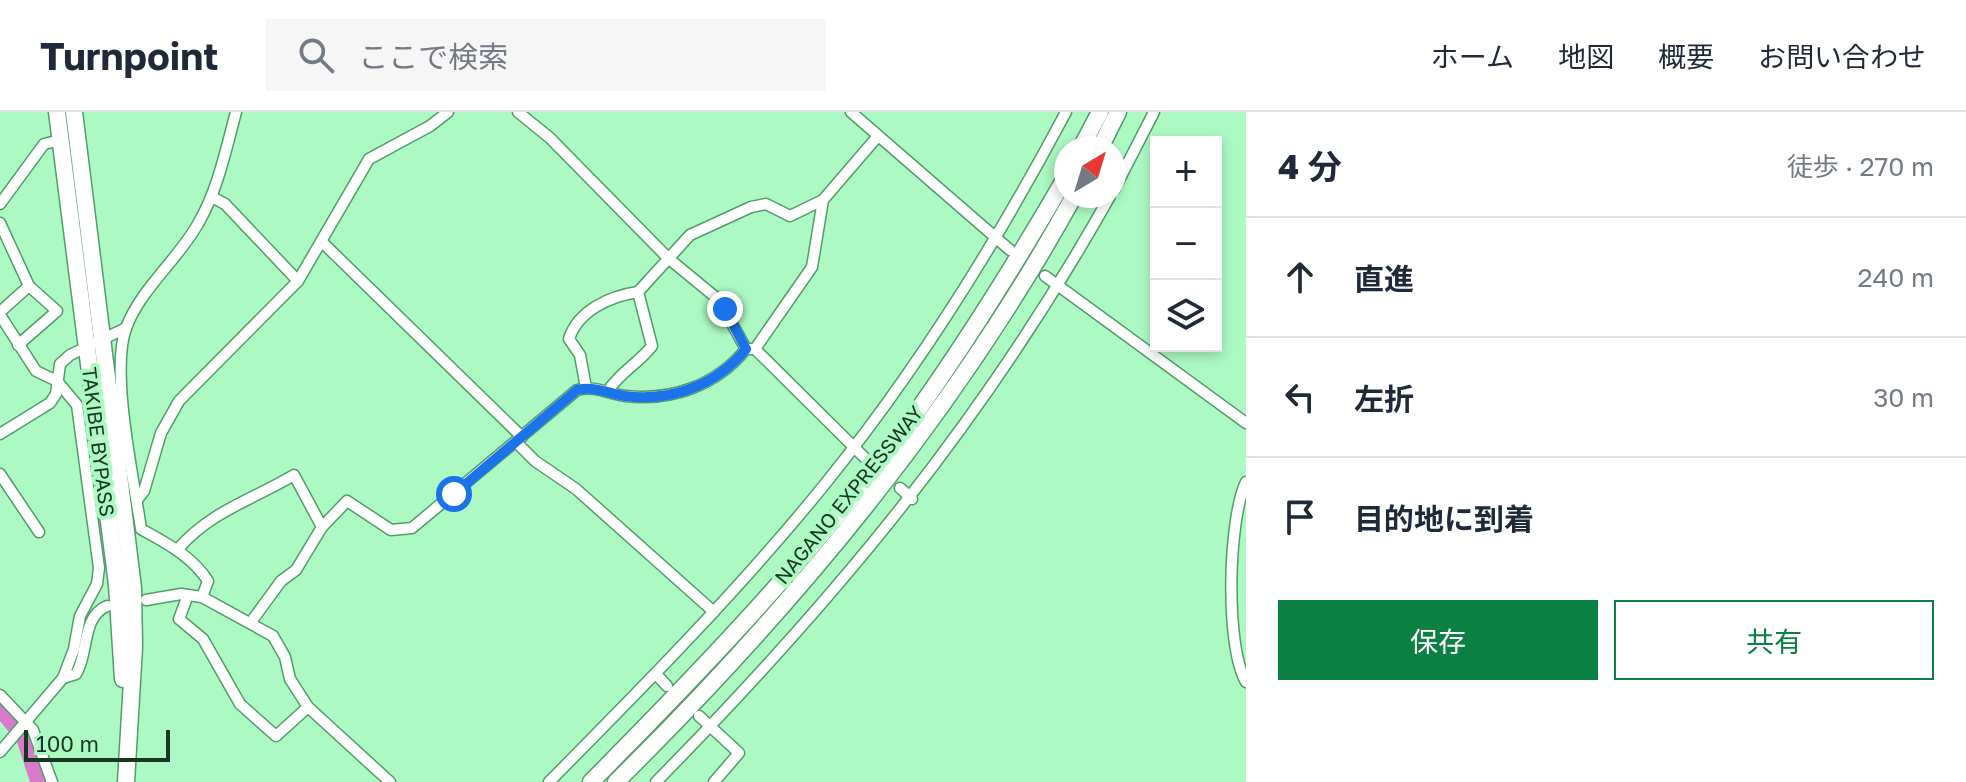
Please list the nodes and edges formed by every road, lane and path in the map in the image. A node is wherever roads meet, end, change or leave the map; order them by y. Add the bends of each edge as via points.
1 (57, 112) edge
2 (74, 112) edge
3 (236, 112) edge
4 (448, 112) edge
5 (518, 112) edge
6 (851, 112) edge
7 (1066, 112) edge
8 (1100, 112) edge
9 (1118, 112) edge
10 (1154, 112) edge
11 (878, 136) junction
12 (1087, 136) edge
13 (1106, 136) edge
14 (61, 140) junction
15 (1126, 167) edge
16 (212, 197) junction
17 (1054, 197) edge
18 (823, 200) junction
19 (0, 204) edge
20 (1067, 208) edge
21 (1103, 208) edge
22 (0, 223) edge
23 (996, 240) junction
24 (323, 243) junction
25 (1010, 250) dead end
26 (668, 258) junction
27 (1045, 276) dead end
28 (298, 281) junction
29 (29, 286) junction
30 (1059, 286) junction
31 (638, 292) junction
32 (0, 314) edge
33 (126, 328) junction
34 (94, 344) junction
35 (18, 345) junction
36 (751, 349) junction
37 (57, 381) junction
38 (586, 388) junction
39 (608, 391) junction
40 (1246, 423) edge
41 (0, 434) edge
42 (519, 440) junction
43 (853, 448) junction
44 (866, 459) dead end
45 (0, 474) edge
46 (1246, 482) edge
47 (900, 488) dead end
48 (912, 499) junction
49 (137, 500) junction
50 (322, 527) junction
51 (39, 532) dead end
52 (178, 549) junction
53 (188, 595) junction
54 (202, 597) junction
55 (146, 600) dead end
56 (107, 606) dead end
57 (714, 612) junction
58 (251, 622) junction
59 (656, 674) junction
60 (63, 678) junction
61 (1246, 682) edge
62 (667, 686) dead end
63 (0, 695) edge
64 (308, 707) junction
65 (699, 716) dead end
66 (25, 721) junction
67 (711, 726) junction
68 (0, 752) edge
69 (126, 777) edge
70 (52, 782) edge
71 (390, 782) edge
72 (549, 782) edge
73 (591, 782) edge
74 (616, 782) edge
75 (656, 782) edge
76 (714, 782) edge

1 - 14 highway, TAKIBE BYPASS
2 - 34 highway, TAKIBE BYPASS
3 - 16 street
4 - 24 street via 369,159
5 - 26 street
6 - 11 street
7 - 23 street
8 - 12 highway
9 - 13 highway
10 - 15 street
11 - 18 street
11 - 23 street
14 - 19 street via 44,144
14 - 34 highway, TAKIBE BYPASS
16 - 28 street via 225,204
16 - 33 street
17 - 73 highway, NAGANO EXPRESSWAY via 987,311 880,461 772,591
18 - 26 street via 790,216 766,204 751,207 690,235
18 - 36 street via 812,267
20 - 74 highway, NAGANO EXPRESSWAY via 1000,321 892,474 786,602
21 - 30 street
22 - 29 street
23 - 25 street
23 - 43 street
24 - 28 street
24 - 42 street
26 - 31 street
26 - 36 street via 719,300
27 - 30 street
28 - 49 street via 179,401 161,433
29 - 32 street
29 - 35 street via 57,311
30 - 40 street
30 - 48 street
31 - 38 street via 590,310 571,330 569,339 580,355
31 - 39 street via 652,346
32 - 35 street
33 - 34 street
33 - 49 street via 120,362
34 - 37 street via 60,364
34 - 69 highway, TAKIBE BYPASS via 117,585
35 - 37 street via 36,371
36 - 39 street via 719,377 694,389 644,396
36 - 43 street
37 - 41 street via 50,403
37 - 60 street via 80,414 99,568
38 - 39 street
38 - 42 street via 567,396
42 - 50 street via 412,528 391,530 347,501
42 - 57 street via 535,461 576,489
43 - 44 street
43 - 57 street
45 - 51 street
46 - 61 street via 1234,533 1233,572 1234,648
47 - 48 street
48 - 67 street
49 - 52 street via 141,529
50 - 52 street via 294,475 219,512
50 - 58 street via 296,570 281,581
52 - 54 street via 208,581
53 - 54 street
53 - 55 street
53 - 64 street via 179,619 203,639 240,704 276,736
54 - 58 street
56 - 60 street via 93,616 81,667
57 - 59 street
58 - 64 street via 273,636
59 - 62 street
59 - 72 street
60 - 66 street
63 - 66 street
64 - 71 street
65 - 67 street
66 - 68 street
66 - 70 street via 39,742
67 - 75 street
67 - 76 street via 739,753

